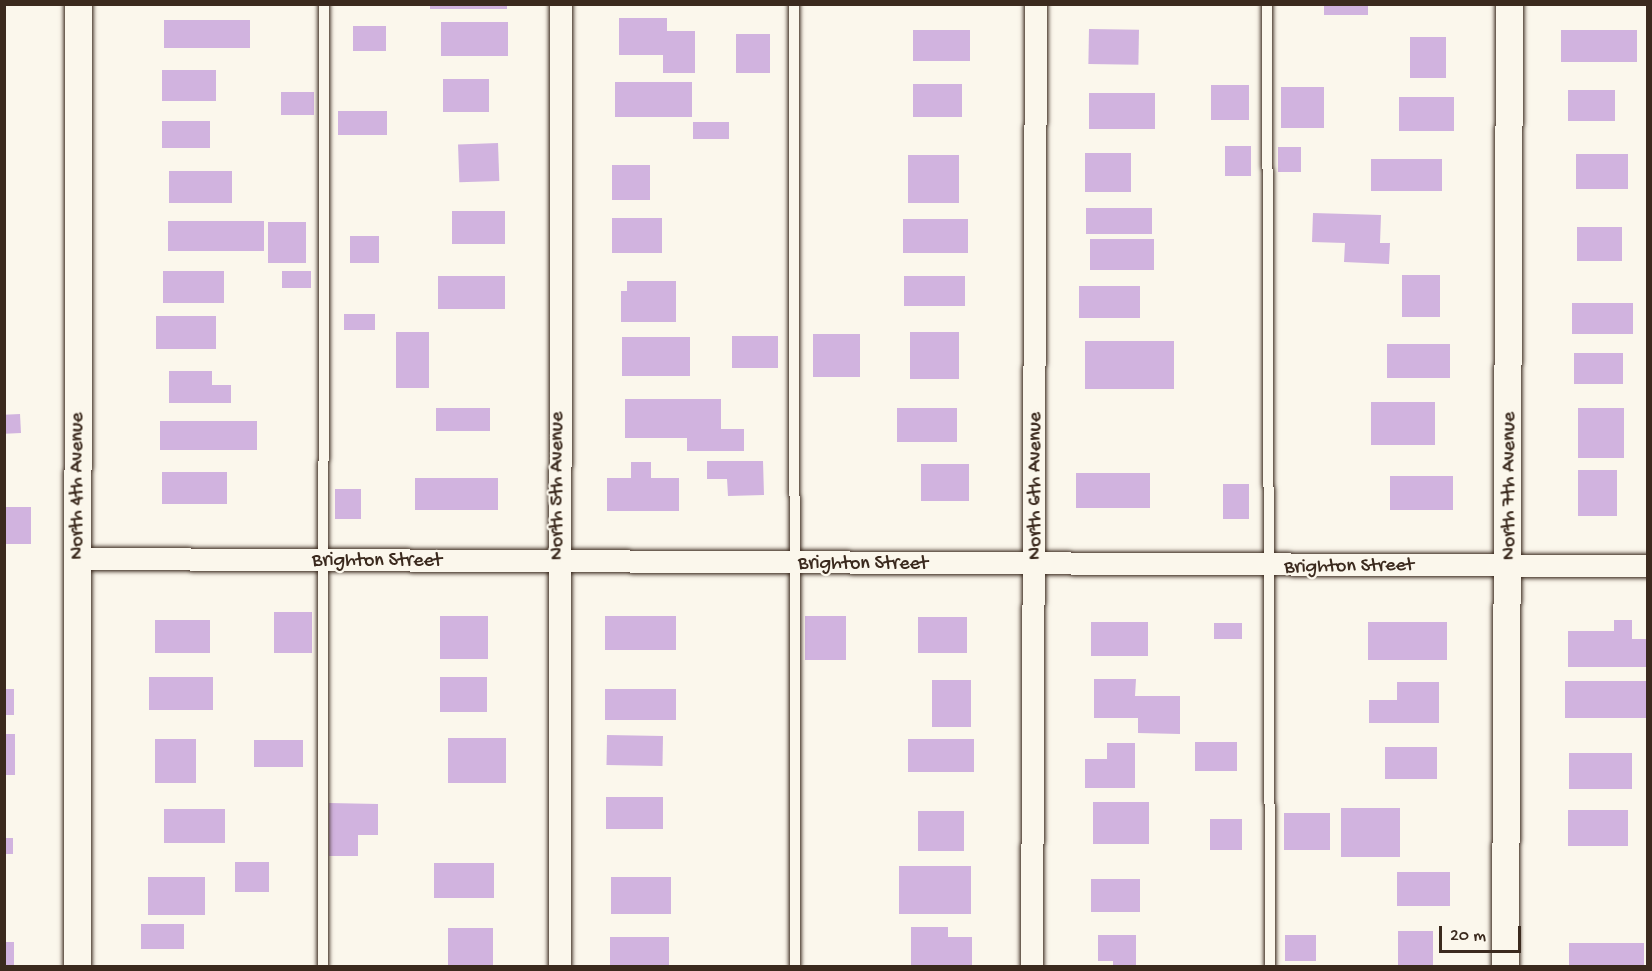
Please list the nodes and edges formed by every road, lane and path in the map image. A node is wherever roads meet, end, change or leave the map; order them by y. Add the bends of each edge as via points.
1 (78, 4) edge
2 (324, 4) edge
3 (561, 4) edge
4 (794, 4) edge
5 (1036, 4) edge
6 (1267, 4) edge
7 (1509, 4) edge
8 (78, 559) junction
9 (323, 560) junction
10 (558, 561) junction
11 (795, 564) junction
12 (1510, 565) junction
13 (1036, 566) junction
14 (1647, 566) edge
15 (1269, 567) junction
16 (77, 966) edge
17 (323, 966) edge
18 (560, 966) edge
19 (795, 966) edge
20 (1032, 966) edge
21 (1270, 966) edge
22 (1505, 966) edge

1 - 8 street, North 4th Avenue
2 - 9 lane
3 - 10 street, North 5th Avenue
4 - 11 lane
5 - 13 street, North 6th Avenue
6 - 15 lane
7 - 12 street, North 7th Avenue
8 - 9 street, Brighton Street
8 - 16 street, North 4th Avenue
9 - 10 street, Brighton Street
9 - 17 lane
10 - 11 street, Brighton Street
10 - 18 street, North 5th Avenue
11 - 13 street, Brighton Street
11 - 19 lane
12 - 14 street, Brighton Street
12 - 15 street, Brighton Street
12 - 22 street, North 7th Avenue
13 - 15 street, Brighton Street
13 - 20 street, North 6th Avenue
15 - 21 lane

